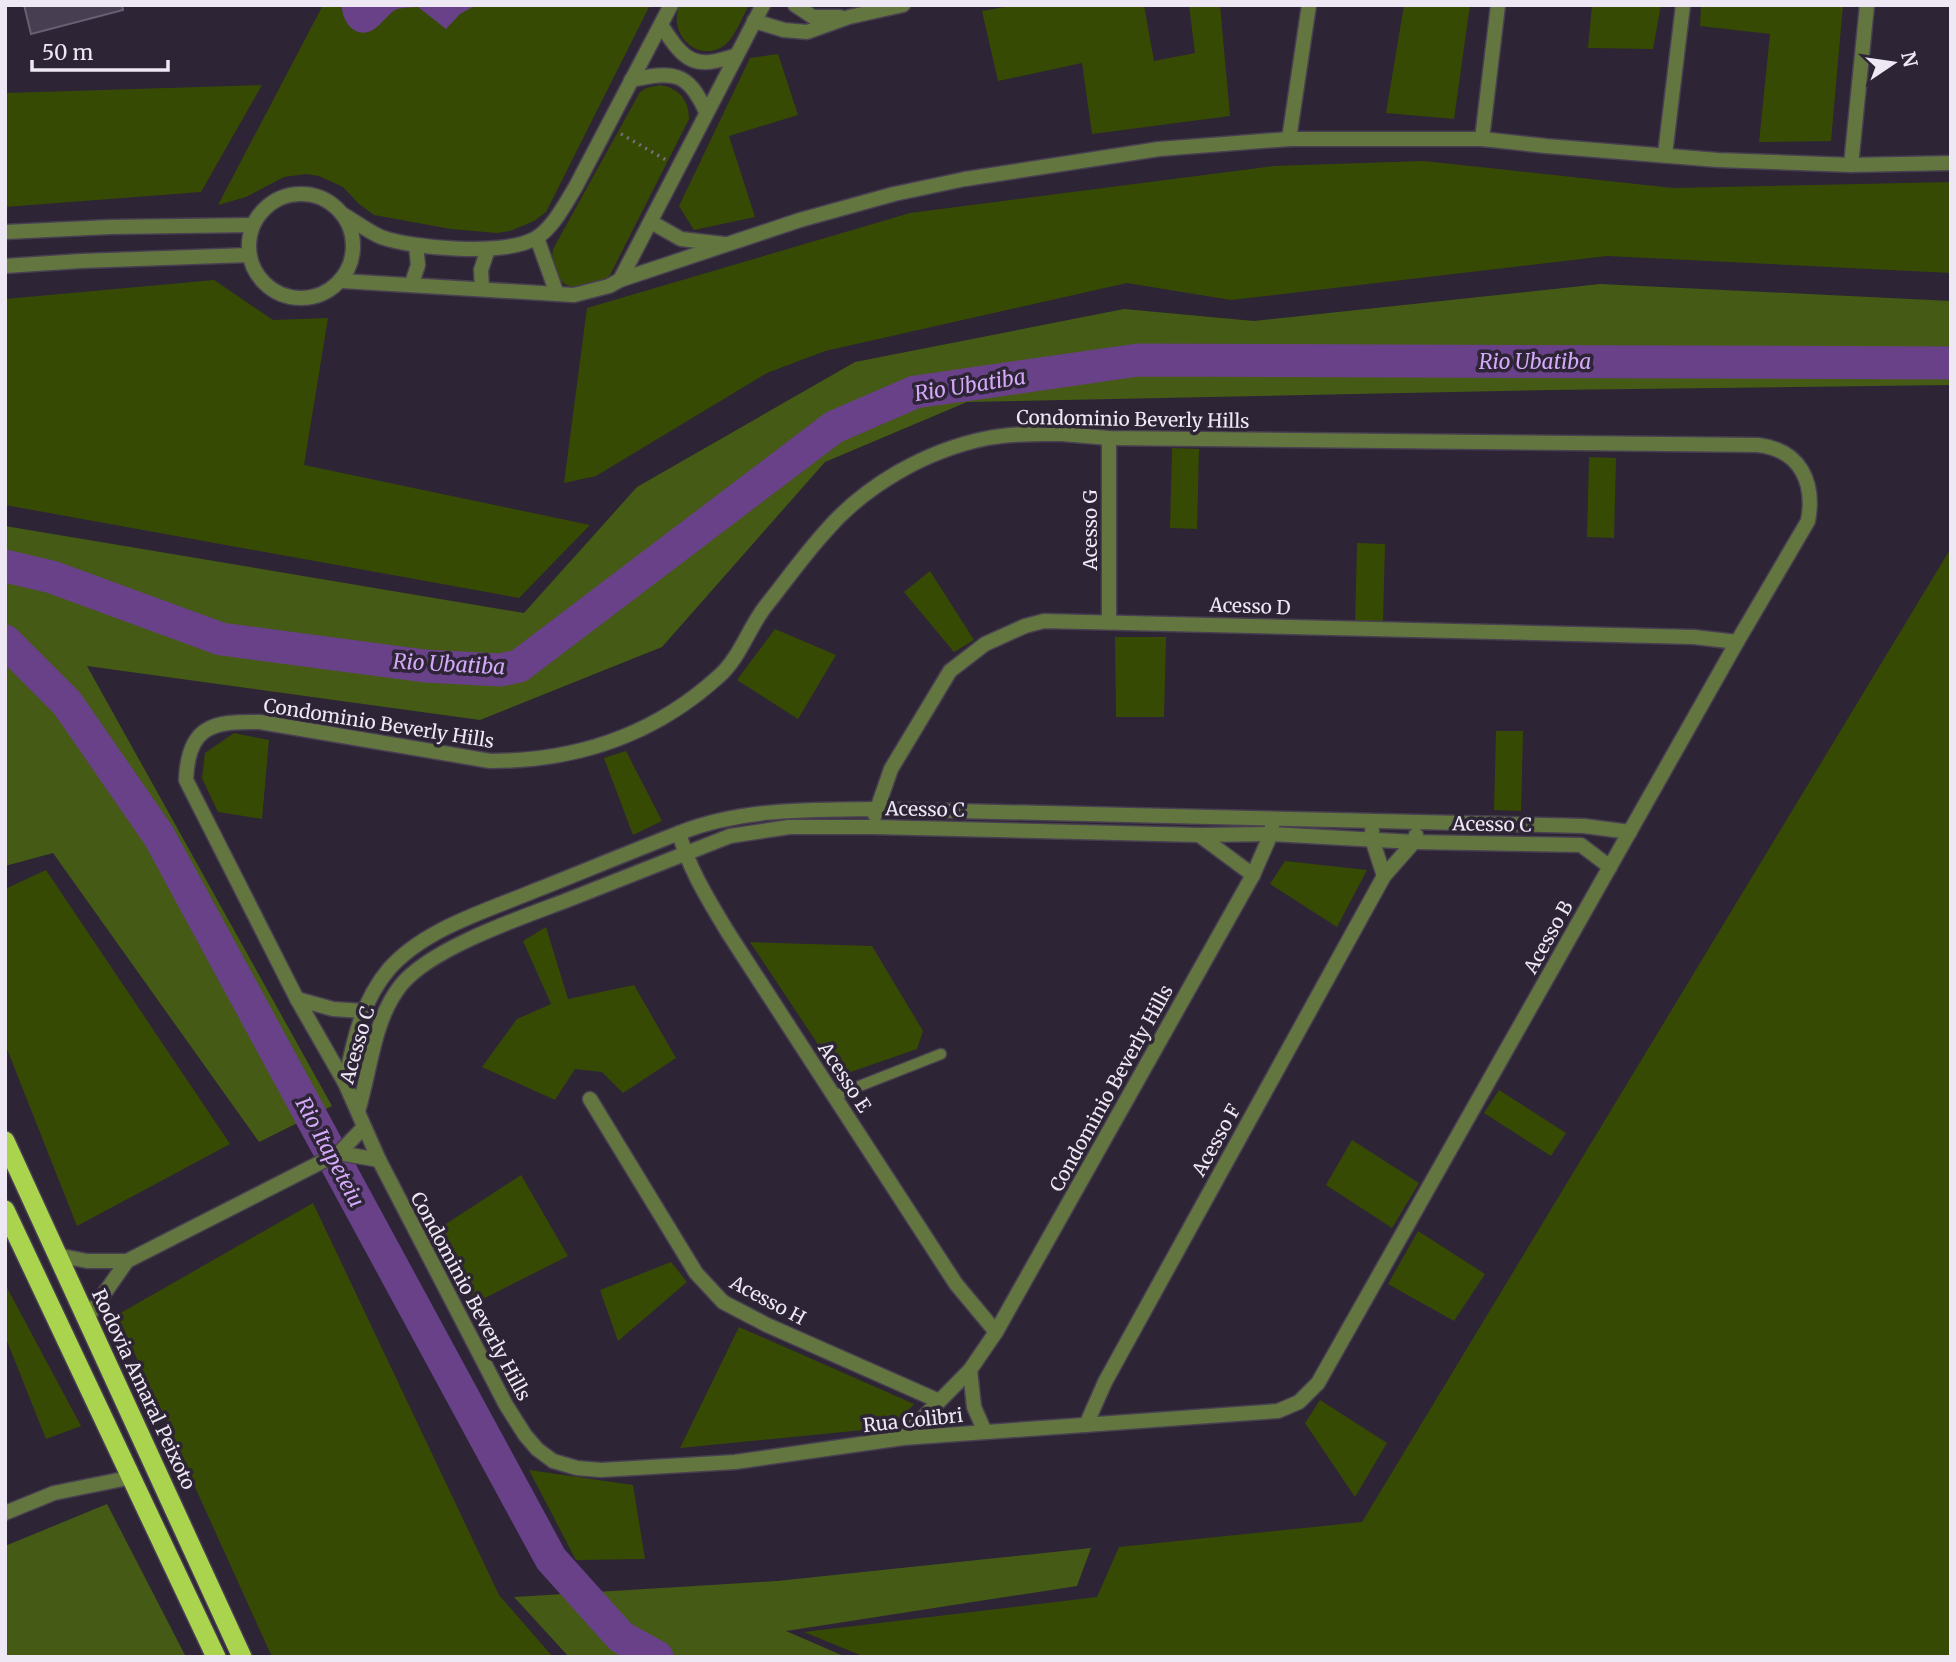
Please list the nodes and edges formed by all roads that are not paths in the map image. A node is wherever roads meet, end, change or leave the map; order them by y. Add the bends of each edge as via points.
1 (671, 5) edge
2 (763, 5) edge
3 (794, 5) edge
4 (903, 5) edge
5 (1309, 5) edge
6 (1498, 5) edge
7 (1683, 5) edge
8 (1867, 5) edge
9 (849, 17) junction
10 (754, 21) junction
11 (661, 25) junction
12 (737, 55) junction
13 (631, 80) junction
14 (706, 113) junction
15 (1289, 139) junction
16 (1482, 139) junction
17 (1665, 154) junction
18 (1951, 163) edge
19 (1851, 165) junction
20 (344, 215) junction
21 (651, 222) junction
22 (253, 225) junction
23 (5, 232) edge
24 (537, 238) junction
25 (729, 244) junction
26 (416, 245) junction
27 (488, 249) junction
28 (249, 255) junction
29 (5, 266) edge
30 (620, 279) junction
31 (342, 281) junction
32 (412, 283) junction
33 (482, 289) junction
34 (557, 294) junction
35 (1109, 438) junction
36 (1798, 463) joint
37 (1109, 621) junction
38 (1737, 642) junction
39 (876, 809) junction
40 (1273, 818) junction
41 (1372, 821) junction
42 (1419, 824) junction
43 (1584, 826) junction
44 (873, 827) junction
45 (1630, 832) junction
46 (678, 833) junction
47 (1271, 834) junction
48 (1199, 835) junction
49 (1372, 839) junction
50 (1414, 842) junction
51 (1581, 845) junction
52 (685, 854) junction
53 (1610, 866) junction
54 (1253, 876) junction
55 (1384, 876) junction
56 (297, 999) junction
57 (363, 1011) junction
58 (941, 1054) dead end
59 (345, 1083) junction
60 (834, 1096) junction
61 (590, 1099) dead end
62 (358, 1111) junction
63 (364, 1127) junction
64 (5, 1140) edge
65 (337, 1154) junction
66 (379, 1160) junction
67 (5, 1210) edge
68 (57, 1255) junction
69 (127, 1261) junction
70 (87, 1318) junction
71 (996, 1332) junction
72 (970, 1370) junction
73 (939, 1401) junction
74 (1278, 1411) joint
75 (1086, 1425) junction
76 (985, 1432) junction
77 (903, 1438) junction
78 (553, 1461) joint
79 (133, 1477) junction
80 (5, 1513) edge
81 (216, 1657) edge
82 (242, 1657) edge

1 - 11 street
2 - 10 street
3 - 9 street via 813,17
4 - 9 street
5 - 15 street
6 - 16 street
7 - 17 street
8 - 19 street
9 - 10 street via 807,32
10 - 12 street
11 - 12 street via 683,55 698,63
11 - 13 street
12 - 14 street
13 - 14 street via 659,74 687,81
13 - 24 street via 576,187
14 - 21 street
15 - 16 street
15 - 25 street via 1159,149 965,179 894,194
16 - 17 street
17 - 19 street
18 - 19 street
20 - 22 street via 319,197 288,195 273,202
20 - 26 street via 382,237
20 - 31 street via 354,248
21 - 25 street via 681,239
21 - 30 street
22 - 23 street
22 - 28 street
24 - 27 street
24 - 34 street
25 - 30 street
26 - 27 street
26 - 32 street via 418,265
27 - 33 street via 481,270
28 - 29 street
28 - 31 street via 265,285 296,299 329,292
30 - 34 street via 594,291
31 - 32 street
32 - 33 street
33 - 34 street
35 - 36 street, Condominio Beverly Hills via 1758,445 1779,450
35 - 37 street, Acesso G
35 - 56 street, Condominio Beverly Hills via 1062,434 989,438 900,471 826,530 762,611 719,676 667,717 597,747 490,761 260,722 222,723 200,734 189,749 186,780
36 - 38 street, Acesso B via 1810,493 1808,521
37 - 38 street, Acesso D via 1694,637
37 - 39 street, Acesso D via 1044,621 973,652 950,671 891,769
38 - 45 street, Acesso B
39 - 40 street, Acesso C
39 - 44 street, Acesso D
39 - 46 street, Acesso C via 760,813 706,822
40 - 41 street, Acesso C
40 - 47 street, Condominio Beverly Hills
41 - 42 street, Acesso C
41 - 49 street
42 - 43 street, Acesso C
42 - 50 street, Acesso F
43 - 45 street, Acesso C
43 - 51 street
44 - 48 street, Acesso C
44 - 52 street, Acesso C via 772,828 730,836
45 - 53 street, Acesso B
46 - 52 street, Acesso E
46 - 57 street, Acesso C via 421,941 388,970
47 - 48 street, Acesso C
47 - 49 street, Acesso C
47 - 54 street, Condominio Beverly Hills
48 - 54 street
49 - 50 street, Acesso C
49 - 55 street
50 - 51 street, Acesso C
50 - 55 street, Acesso F
51 - 53 street
52 - 60 street, Acesso E via 727,931
52 - 62 street, Acesso C via 507,923 439,954 417,970 401,985 382,1018
53 - 74 street, Acesso B via 1318,1383 1299,1402
54 - 71 street, Condominio Beverly Hills
55 - 75 street, Acesso F via 1105,1382
56 - 57 street, Acesso C
56 - 59 street, Condominio Beverly Hills
57 - 59 street, Acesso C
58 - 60 lane
59 - 62 street, Condominio Beverly Hills
60 - 71 street, Acesso E via 956,1284
61 - 73 street, Acesso H via 696,1273 723,1302
62 - 63 street, Condominio Beverly Hills
63 - 65 street
63 - 66 street, Condominio Beverly Hills
64 - 68 highway, Rodovia Amaral Peixoto
65 - 66 street
65 - 69 street
66 - 78 street, Condominio Beverly Hills via 506,1405 525,1435
67 - 79 highway
68 - 69 street
68 - 70 highway, Rodovia Amaral Peixoto
69 - 70 street
70 - 82 highway, Rodovia Amaral Peixoto
71 - 72 street, Condominio Beverly Hills
72 - 73 street, Condominio Beverly Hills
72 - 76 street via 974,1407
73 - 77 street, Condominio Beverly Hills
74 - 75 street, Rua Colibri
75 - 76 street, Rua Colibri
76 - 77 street, Rua Colibri
77 - 78 street, Rua Colibri via 735,1462 601,1470
79 - 80 street via 54,1493
79 - 81 highway

